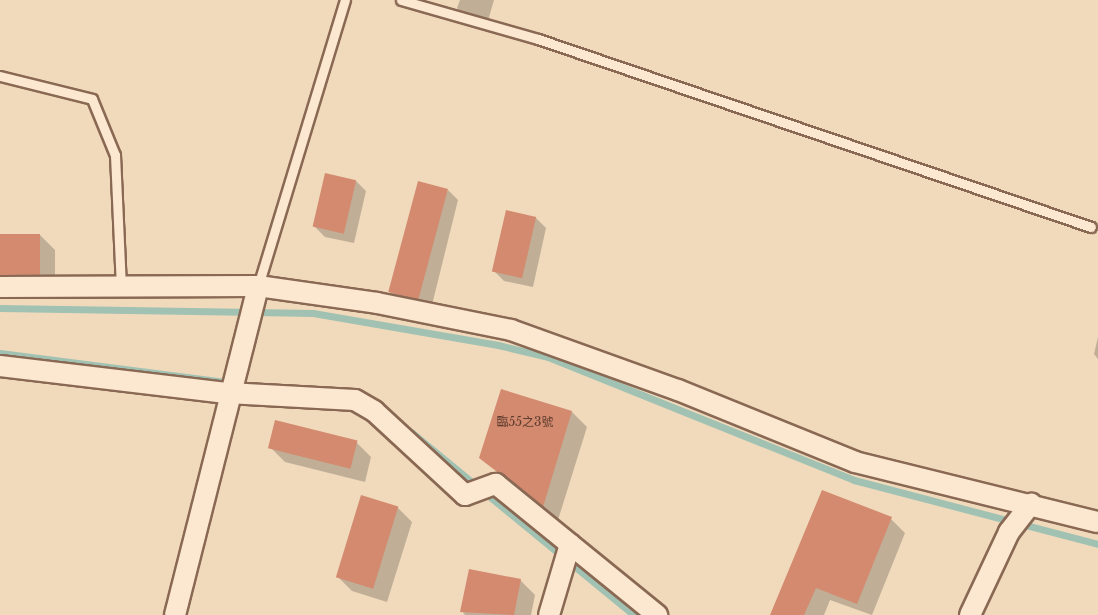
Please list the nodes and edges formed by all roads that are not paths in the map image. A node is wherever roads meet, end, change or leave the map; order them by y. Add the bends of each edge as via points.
1 (345, 0) edge
2 (401, 0) edge
3 (0, 76) edge
4 (1091, 227) dead end
5 (121, 286) junction
6 (258, 286) junction
7 (0, 287) edge
8 (0, 366) edge
9 (228, 393) junction
10 (1026, 509) junction
11 (1098, 522) edge
12 (570, 544) junction
13 (175, 615) edge
14 (549, 615) edge
15 (657, 615) edge
16 (970, 615) edge

1 - 6 lane
2 - 4 lane via 538,39
3 - 5 lane via 92,99 115,154
5 - 6 street
5 - 7 street
6 - 9 street
6 - 10 street via 377,303 510,330 678,390 855,462
8 - 9 street
9 - 12 street via 355,400 374,411 465,495 496,484
9 - 13 street
10 - 11 street
10 - 16 street via 1009,532
12 - 14 street
12 - 15 street

